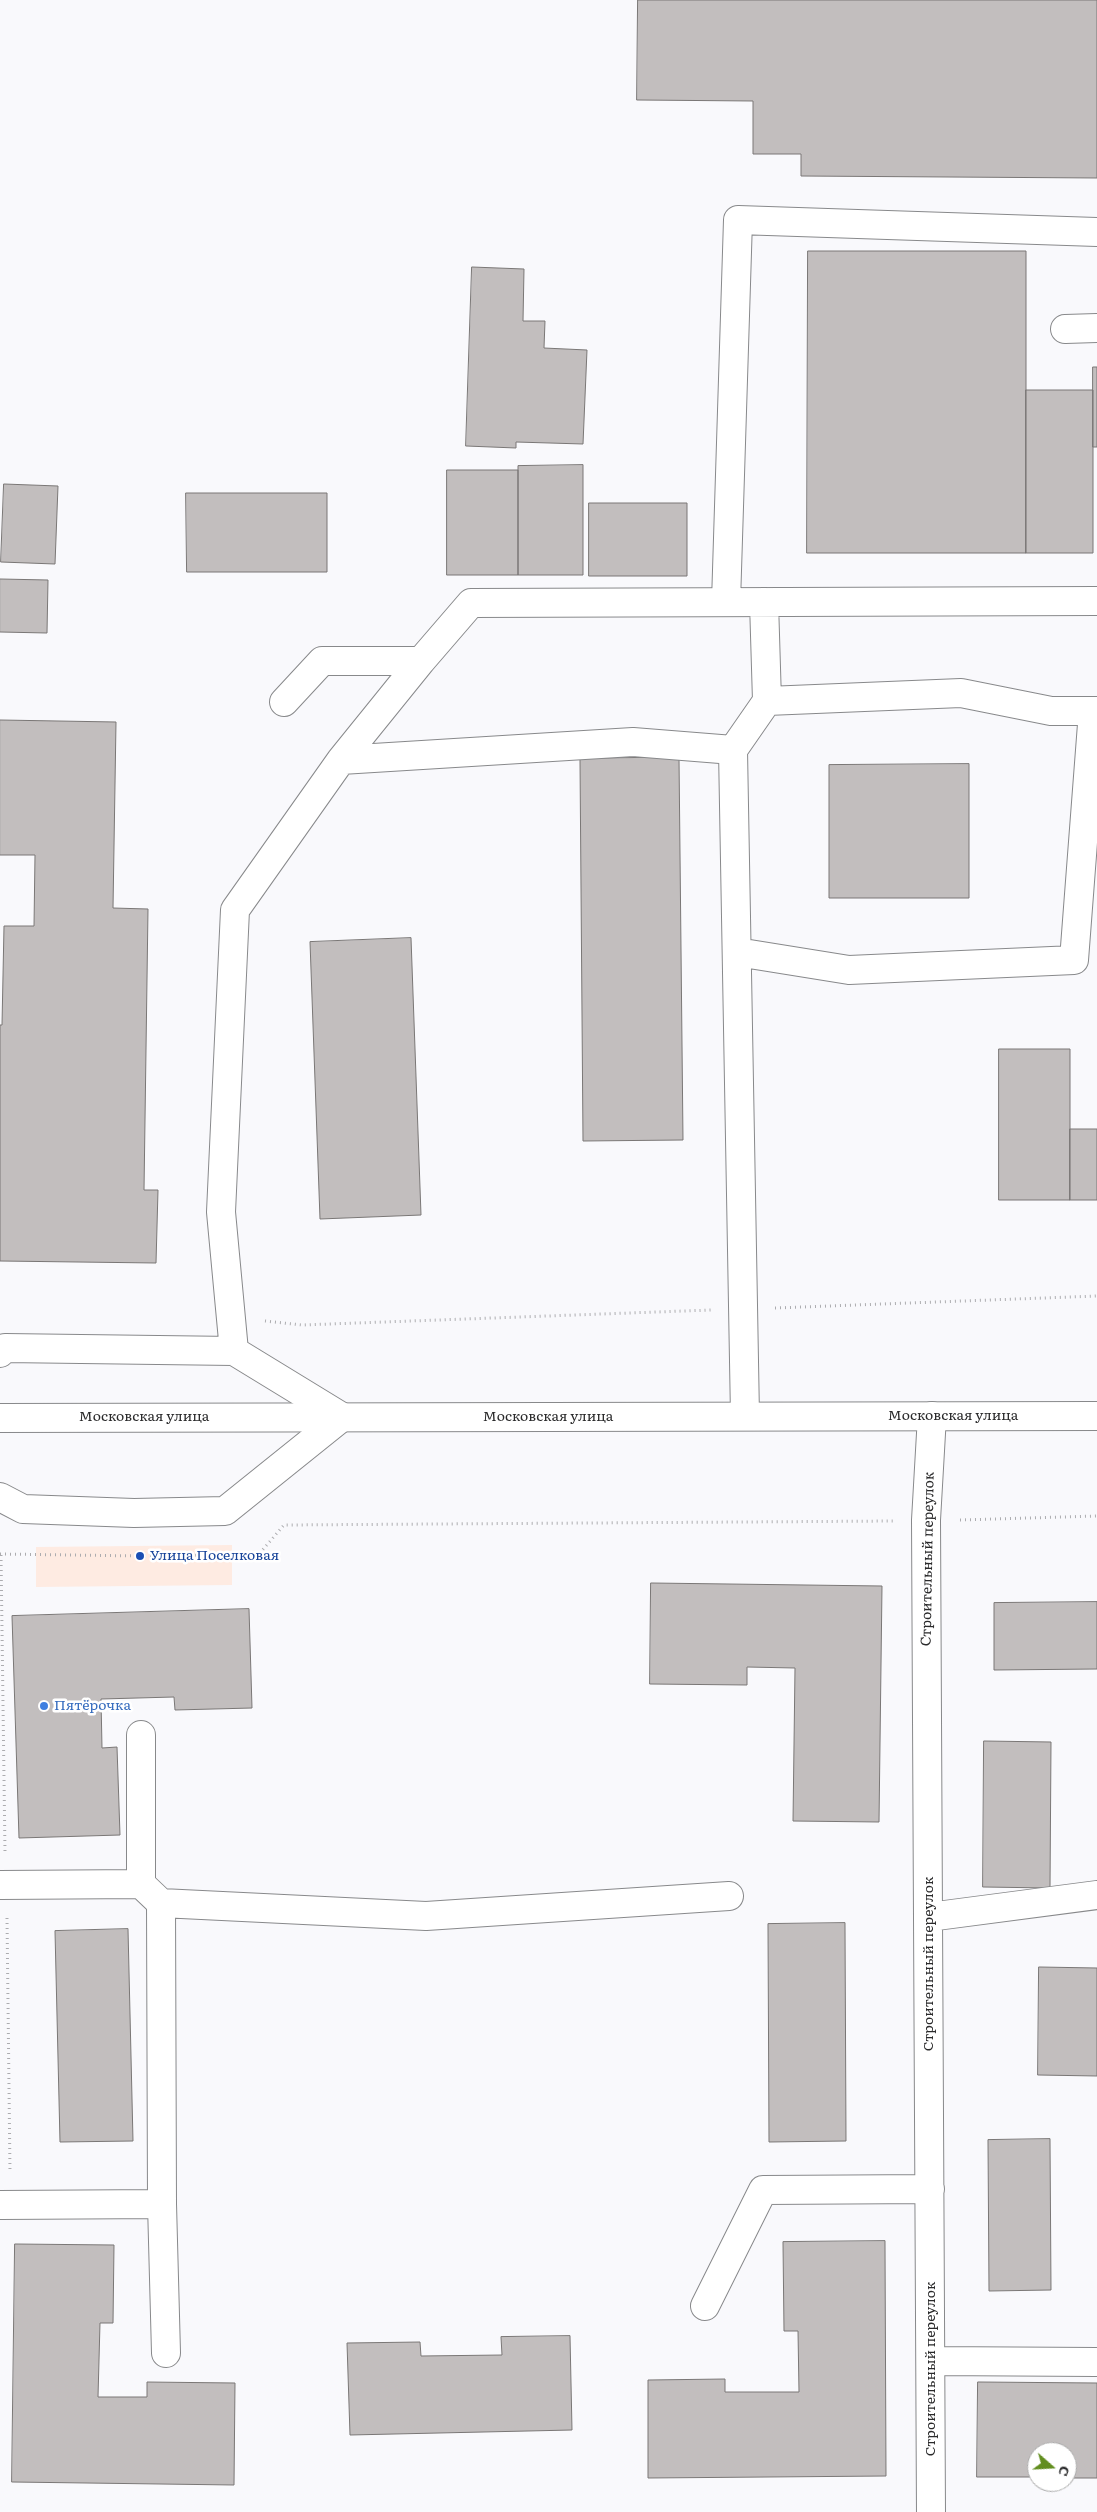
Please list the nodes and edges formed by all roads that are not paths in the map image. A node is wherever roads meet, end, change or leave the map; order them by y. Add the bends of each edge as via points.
1 (1097, 232) edge
2 (1097, 328) edge
3 (1065, 329) dead end
4 (1097, 601) edge
5 (726, 602) junction
6 (764, 602) junction
7 (421, 661) junction
8 (767, 701) junction
9 (284, 702) dead end
10 (1095, 711) edge
11 (733, 750) junction
12 (341, 760) junction
13 (737, 952) junction
14 (234, 1351) junction
15 (0, 1353) edge
16 (745, 1416) junction
17 (932, 1416) junction
18 (1097, 1416) edge
19 (342, 1417) junction
20 (0, 1418) edge
21 (0, 1498) edge
22 (141, 1735) dead end
23 (141, 1884) junction
24 (0, 1885) edge
25 (1097, 1895) edge
26 (729, 1896) dead end
27 (160, 1903) junction
28 (929, 1918) junction
29 (930, 2189) junction
30 (162, 2204) junction
31 (0, 2205) edge
32 (705, 2306) dead end
33 (166, 2353) dead end
34 (931, 2361) junction
35 (1097, 2362) edge
36 (931, 2512) edge

1 - 5 street via 738,220
2 - 3 street
4 - 6 street
5 - 6 street
5 - 7 street via 471,603
6 - 8 street
7 - 9 street via 322,661
7 - 12 street
8 - 10 street via 961,692 1051,711
8 - 11 street
10 - 13 street via 1074,960 849,970
11 - 12 street via 632,742
11 - 13 street
12 - 14 street via 235,910 221,1212
13 - 16 street
14 - 15 street via 5,1348
14 - 19 street
16 - 17 street, Московская улица
16 - 19 street, Московская улица
17 - 18 street, Московская улица
17 - 28 street, Строительный переулок via 926,1520
19 - 20 street, Московская улица
19 - 21 street via 225,1511 134,1513 23,1509
22 - 23 street
23 - 24 street
23 - 27 street
25 - 28 street
26 - 27 street via 426,1916
27 - 30 street
28 - 29 street, Строительный переулок
29 - 32 street via 763,2190
29 - 34 street, Строительный переулок
30 - 31 street
30 - 33 street
34 - 35 street
34 - 36 street, Строительный переулок

